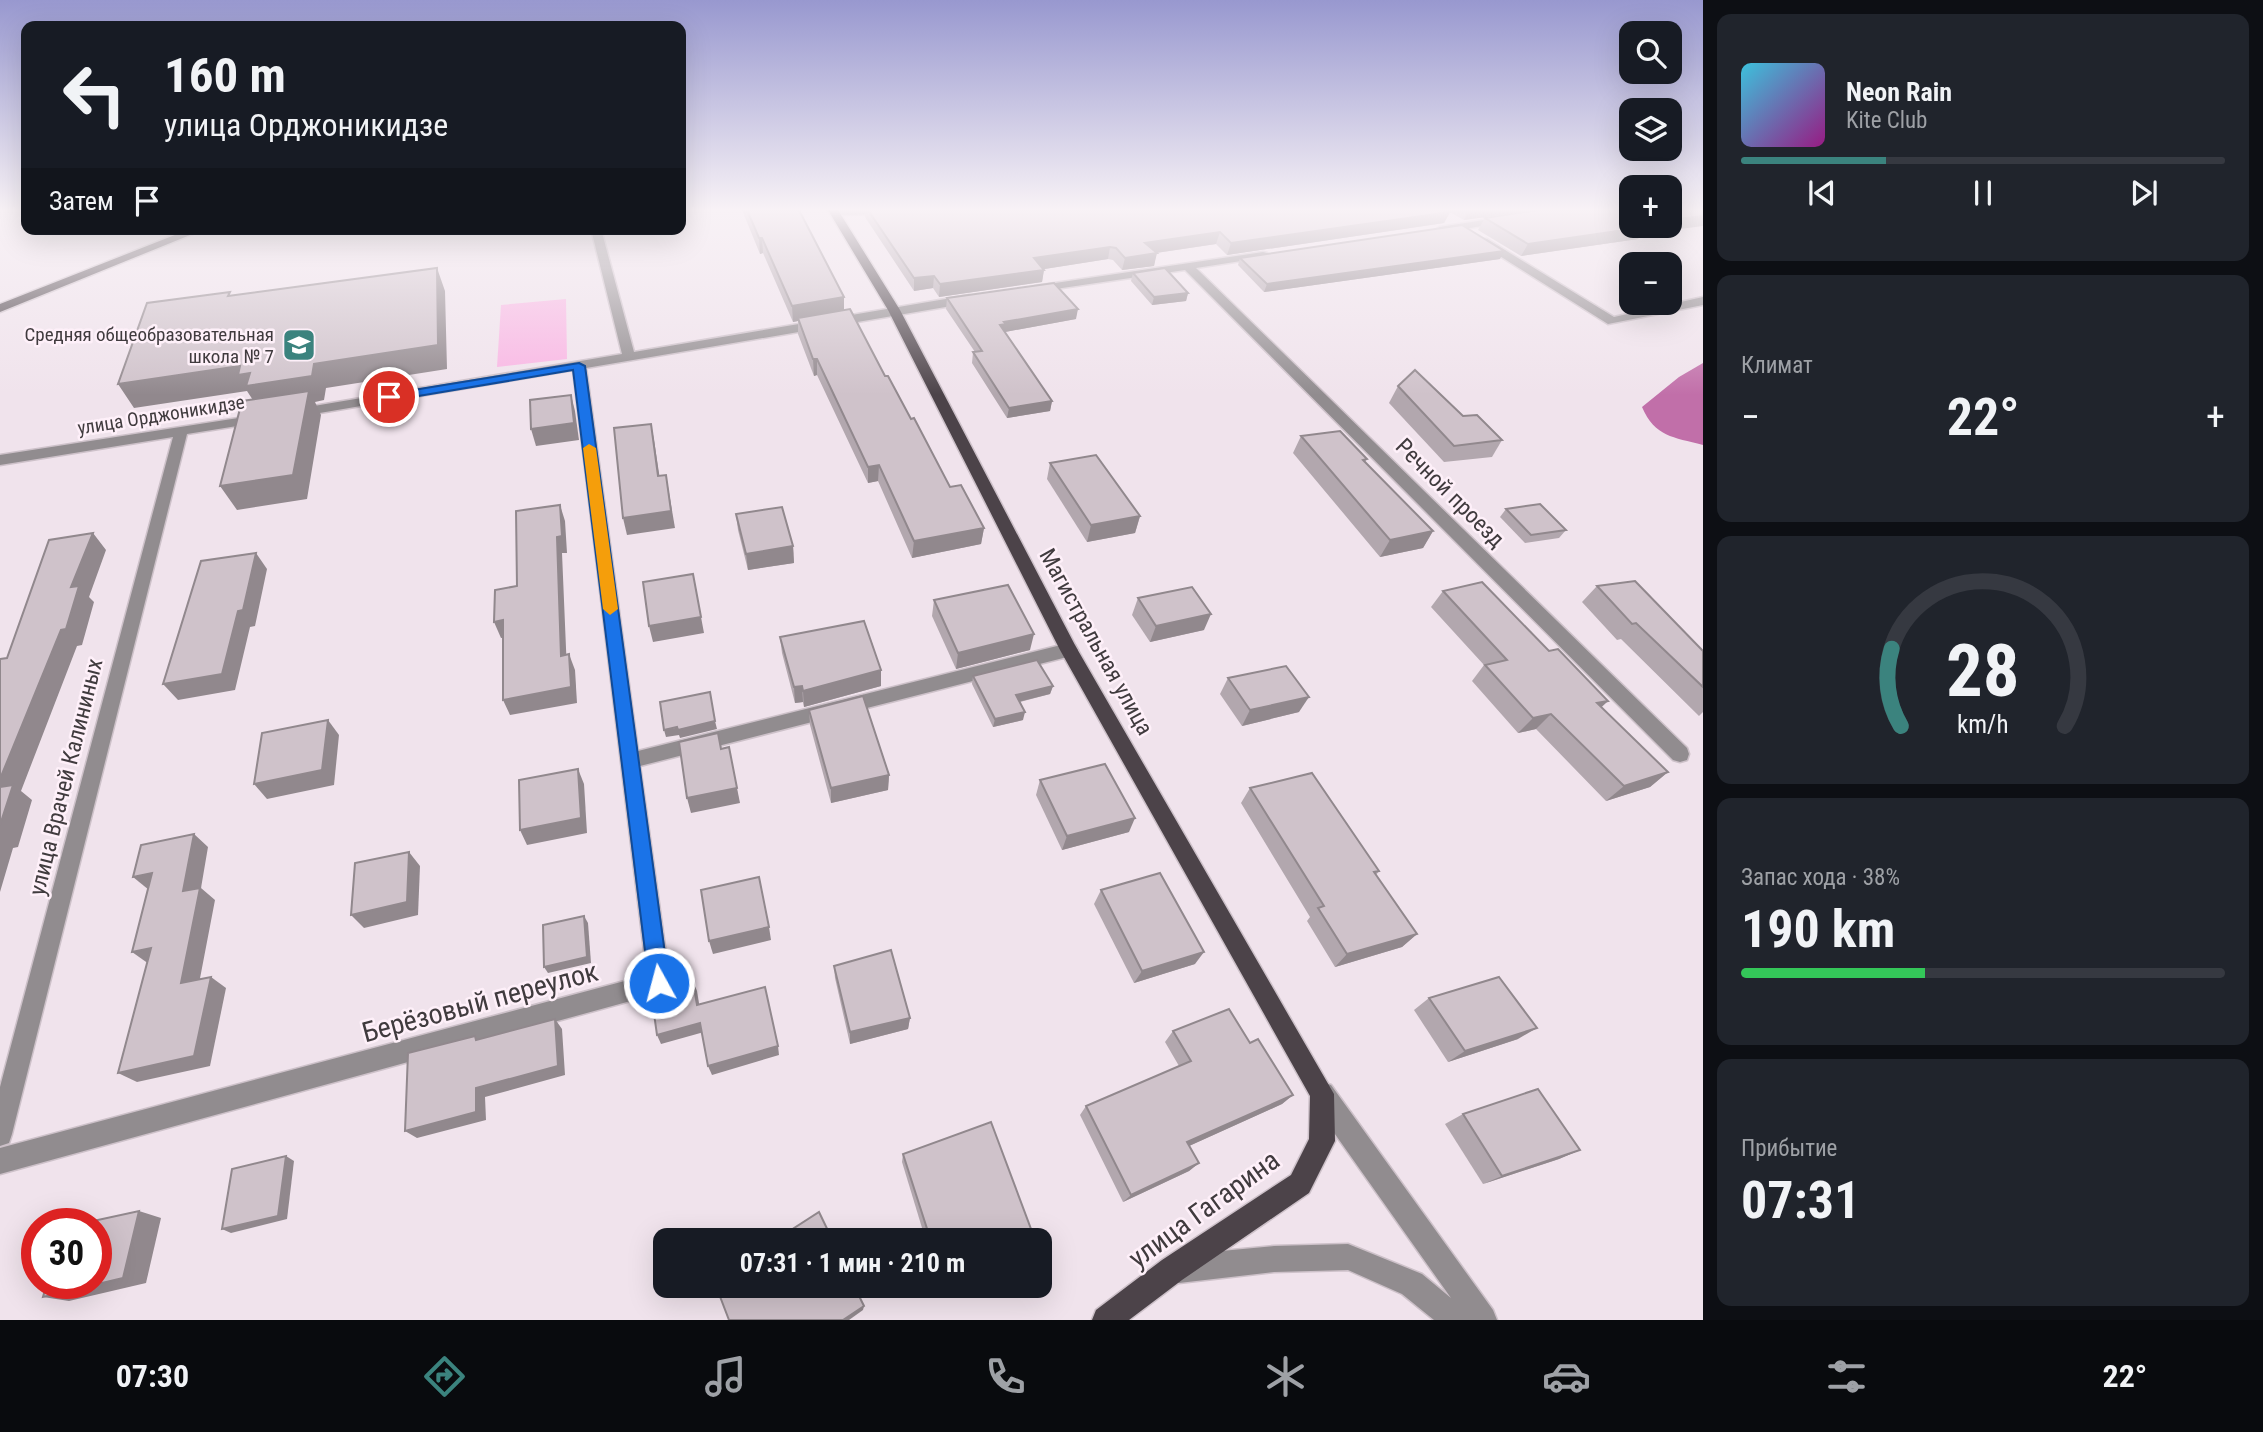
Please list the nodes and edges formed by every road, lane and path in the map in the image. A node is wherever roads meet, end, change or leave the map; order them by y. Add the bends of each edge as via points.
1 (92, 272) edge
2 (607, 272) edge
3 (871, 272) edge
4 (1151, 272) edge
5 (1194, 272) edge
6 (1533, 272) edge
7 (1023, 291) edge
8 (982, 297) edge
9 (1703, 301) edge
10 (0, 308) edge
11 (894, 310) junction
12 (629, 358) junction
13 (579, 366) junction
14 (181, 432) junction
15 (0, 460) edge
16 (1069, 650) junction
17 (1681, 754) dead end
18 (630, 761) junction
19 (1322, 1094) junction
20 (0, 1134) edge
21 (0, 1161) edge
22 (1172, 1270) junction
23 (1106, 1320) edge
24 (1456, 1320) edge
25 (1483, 1320) edge

1 - 10 main road
2 - 12 street
3 - 11 main road, Магистральная улица
4 - 7 street
5 - 17 street, Речной проезд
6 - 9 street via 1612,321
8 - 11 street, улица Орджоникидзе
11 - 12 street, улица Орджоникидзе
11 - 16 main road, Магистральная улица
12 - 13 street, улица Орджоникидзе
13 - 14 street, улица Орджоникидзе
13 - 18 street, Берёзовый переулок
14 - 15 street, улица Орджоникидзе
14 - 20 street, улица Врачей Калининых
16 - 18 street
16 - 19 main road, Магистральная улица
18 - 21 street, Берёзовый переулок via 659,983
19 - 22 main road, улица Гагарина via 1322,1141 1300,1184
19 - 25 street
22 - 23 main road, улица Гагарина
22 - 24 street via 1349,1257 1412,1284

